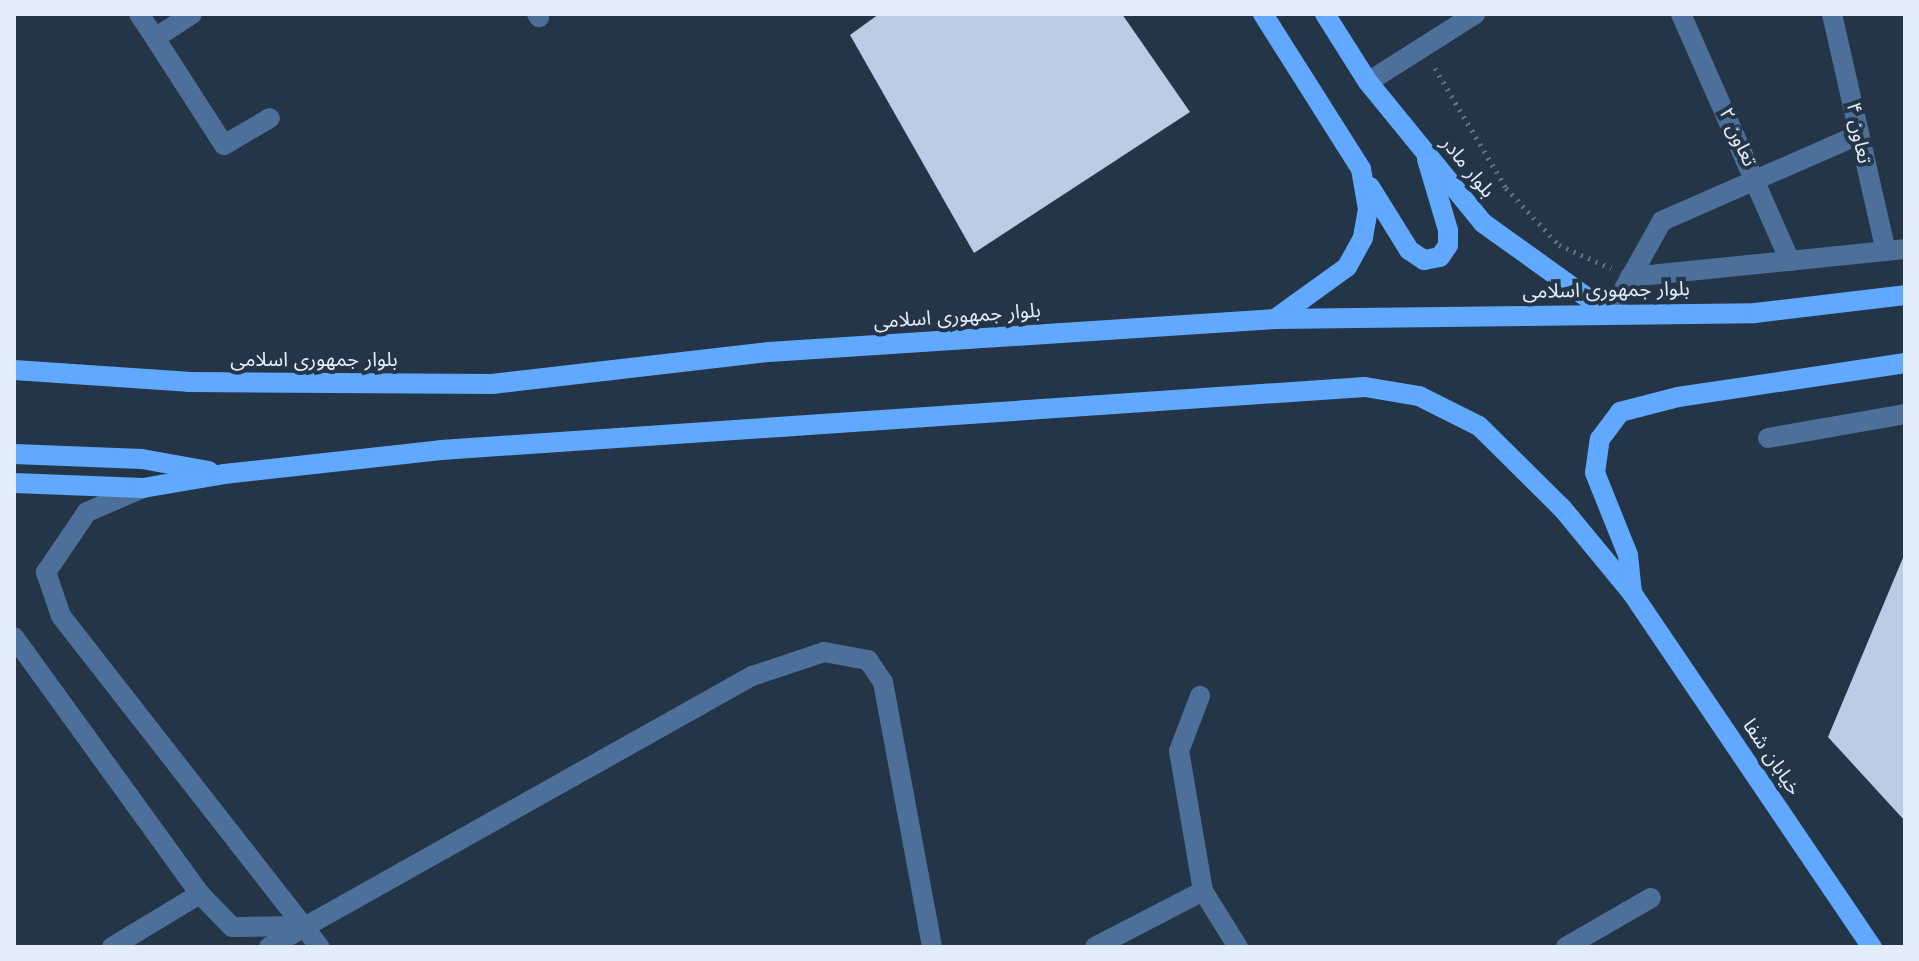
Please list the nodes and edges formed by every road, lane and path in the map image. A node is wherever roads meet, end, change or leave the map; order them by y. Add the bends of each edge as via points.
1 (139, 14) edge
2 (192, 14) edge
3 (1263, 14) edge
4 (1325, 14) edge
5 (1475, 14) edge
6 (1681, 14) edge
7 (1832, 14) edge
8 (155, 38) junction
9 (1423, 47) junction
10 (1368, 82) junction
11 (270, 118) dead end
12 (1858, 135) junction
13 (1425, 151) junction
14 (1361, 169) junction
15 (1757, 177) junction
16 (1896, 250) edge
17 (1790, 261) junction
18 (1630, 277) junction
19 (1905, 295) edge
20 (1610, 314) junction
21 (1275, 319) junction
22 (1905, 363) edge
23 (14, 370) edge
24 (1905, 414) edge
25 (1768, 438) dead end
26 (14, 454) edge
27 (224, 474) junction
28 (14, 483) edge
29 (143, 488) junction
30 (1632, 593) junction
31 (14, 637) edge
32 (1200, 696) dead end
33 (1203, 891) junction
34 (200, 894) junction
35 (1651, 898) dead end
36 (304, 926) junction
37 (112, 947) edge
38 (269, 947) edge
39 (320, 947) edge
40 (932, 947) edge
41 (1095, 947) edge
42 (1238, 947) edge
43 (1566, 947) edge
44 (1872, 947) edge

1 - 8 street
2 - 8 street
3 - 14 main road
4 - 10 main road, بلوار مادر
5 - 9 street
6 - 15 street, تعاون ۲
7 - 12 street, تعاون ۴
8 - 11 street via 224,145
9 - 10 street
9 - 18 path via 1506,188 1559,245
10 - 13 main road, بلوار مادر
12 - 15 street
12 - 16 street, تعاون ۴
13 - 14 main road via 1448,230 1448,245 1440,257 1424,260 1409,250 1392,231
13 - 20 main road, بلوار مادر via 1483,223
14 - 21 main road via 1368,209 1363,238 1347,267
15 - 17 street, تعاون ۲
15 - 18 street via 1662,221
16 - 17 street
17 - 18 street
18 - 20 street
19 - 20 main road, بلوار جمهوری اسلامی via 1755,313
20 - 21 main road, بلوار جمهوری اسلامی
21 - 23 main road, بلوار جمهوری اسلامی via 769,352 492,384 188,382
22 - 30 main road via 1678,397 1620,412 1600,439 1595,473 1628,555
24 - 25 street
26 - 27 main road via 142,459
27 - 29 main road
27 - 30 main road via 441,450 1365,387 1419,396 1479,426 1562,508
28 - 29 main road
29 - 36 street via 87,512 46,572 61,616
30 - 44 main road, خیابان شفا
31 - 34 street
32 - 33 street via 1179,751
33 - 41 street
33 - 42 street
34 - 36 street via 232,927
34 - 37 street
35 - 43 street
36 - 38 street
36 - 39 street
36 - 40 street via 752,676 824,652 868,660 883,682

